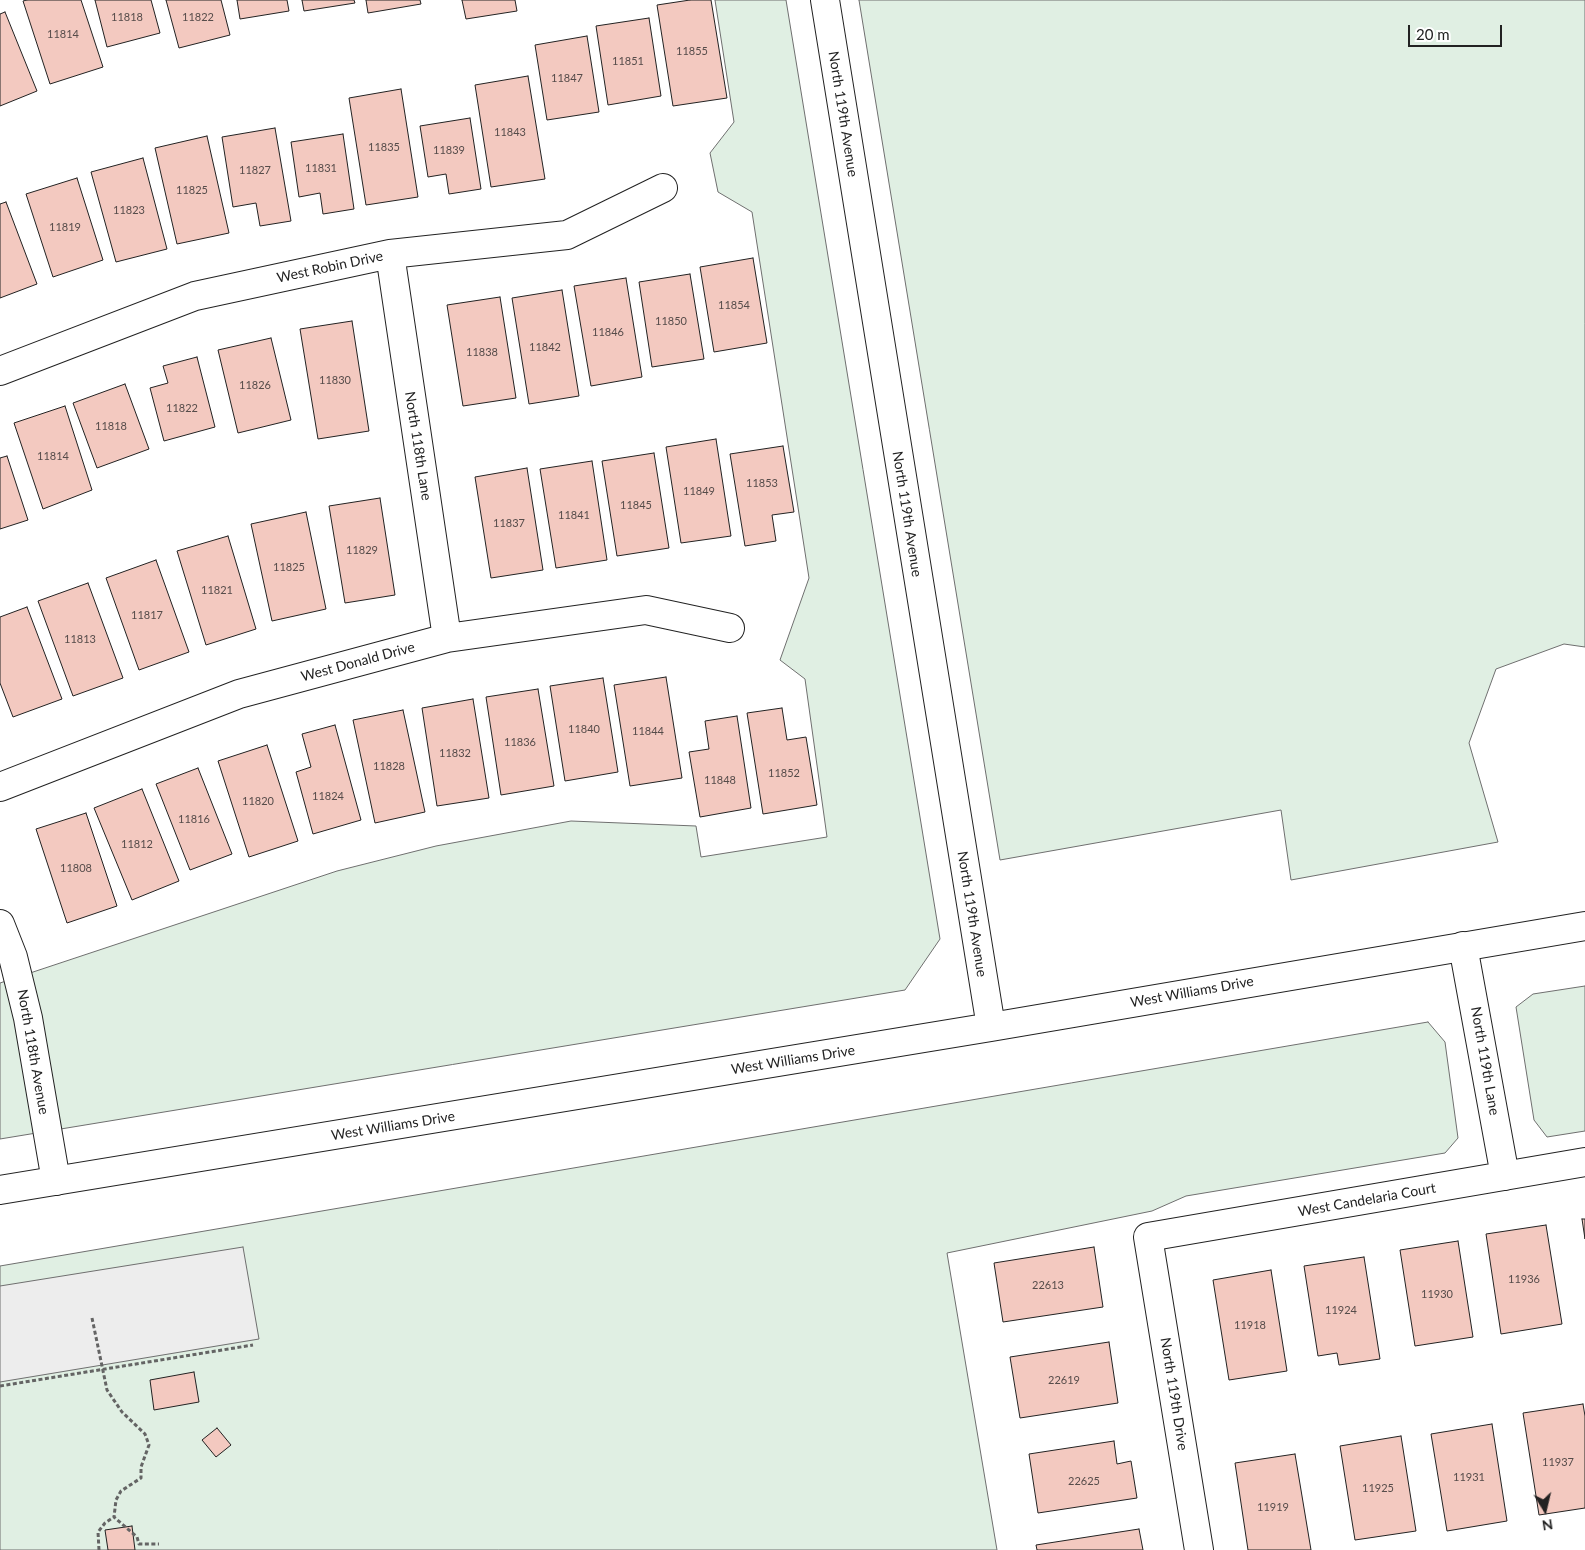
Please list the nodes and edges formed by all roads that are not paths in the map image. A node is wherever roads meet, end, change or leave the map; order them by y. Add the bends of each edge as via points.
1 (824, 0) edge
2 (663, 188) dead end
3 (390, 254) junction
4 (0, 370) edge
5 (730, 628) dead end
6 (447, 638) junction
7 (0, 787) edge
8 (0, 924) edge
9 (1585, 926) edge
10 (1463, 946) junction
11 (991, 1028) junction
12 (1585, 1162) edge
13 (1505, 1176) junction
14 (56, 1181) junction
15 (0, 1190) edge
16 (1148, 1238) joint
17 (1199, 1550) edge

1 - 11 street, North 119th Avenue
2 - 3 street, West Robin Drive via 567,235
3 - 4 street, West Robin Drive via 196,296
3 - 6 street, North 118th Lane
5 - 6 street, West Donald Drive via 646,610
6 - 7 street, West Donald Drive via 239,694
8 - 14 street, North 118th Avenue via 13,957 28,1018
9 - 10 street, West Williams Drive
10 - 11 street, West Williams Drive
10 - 13 street, North 119th Lane
11 - 14 street, West Williams Drive
12 - 13 street, West Candelaria Court
13 - 16 street, West Candelaria Court
14 - 15 street, West Williams Drive
16 - 17 street, North 119th Drive

